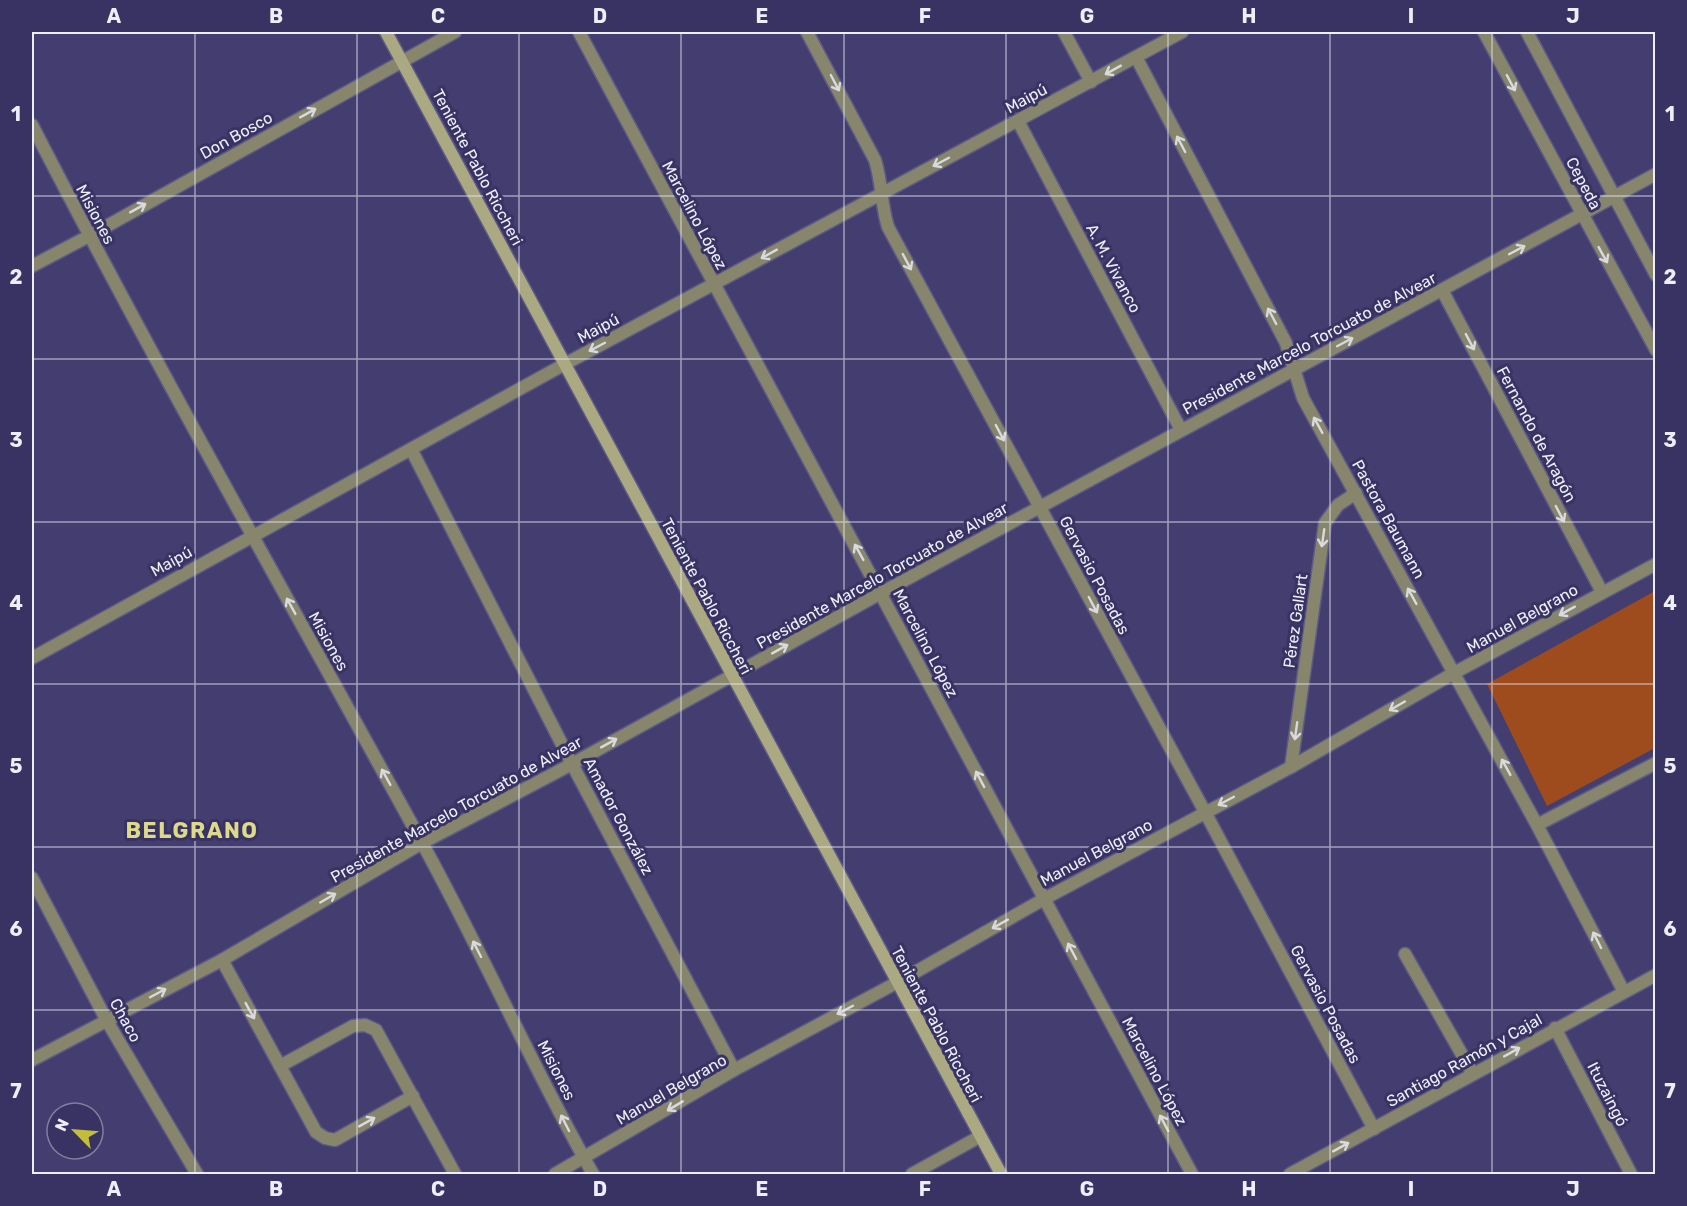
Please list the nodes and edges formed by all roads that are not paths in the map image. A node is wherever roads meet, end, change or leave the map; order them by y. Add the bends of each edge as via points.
1 (386, 32) edge
2 (455, 32) edge
3 (579, 32) edge
4 (807, 32) edge
5 (1064, 32) edge
6 (1182, 32) edge
7 (1484, 32) edge
8 (1527, 32) edge
9 (1136, 57) junction
10 (402, 60) junction
11 (1090, 82) junction
12 (1018, 121) junction
13 (32, 125) edge
14 (1656, 174) edge
15 (881, 193) junction
16 (1614, 196) junction
17 (1582, 215) junction
18 (89, 236) junction
19 (32, 266) edge
20 (1656, 275) edge
21 (713, 285) junction
22 (1442, 290) junction
23 (1656, 350) edge
24 (565, 364) junction
25 (1294, 370) junction
26 (1182, 430) junction
27 (411, 449) junction
28 (1356, 493) junction
29 (1040, 507) junction
30 (251, 536) junction
31 (1656, 564) edge
32 (1602, 592) junction
33 (881, 593) junction
34 (32, 658) edge
35 (1455, 673) junction
36 (731, 676) junction
37 (1656, 763) edge
38 (572, 764) junction
39 (1291, 767) junction
40 (1205, 812) junction
41 (1537, 825) junction
42 (422, 843) junction
43 (32, 878) edge
44 (1044, 899) junction
45 (1405, 954) dead end
46 (222, 960) junction
47 (1656, 975) edge
48 (896, 982) junction
49 (1624, 992) junction
50 (107, 1021) junction
51 (1555, 1028) junction
52 (32, 1060) edge
53 (280, 1066) junction
54 (734, 1070) junction
55 (1473, 1074) junction
56 (413, 1096) junction
57 (1374, 1129) junction
58 (979, 1137) junction
59 (584, 1159) junction
60 (197, 1174) edge
61 (455, 1174) edge
62 (555, 1174) edge
63 (593, 1174) edge
64 (912, 1174) edge
65 (1000, 1174) edge
66 (1192, 1174) edge
67 (1290, 1174) edge
68 (1631, 1174) edge

1 - 10 street, Teniente Pablo Riccheri
2 - 10 street, Don Bosco
3 - 21 street, Marcelino López
4 -> 15 street, Gervasio Posadas via 875,160
5 - 11 street
6 - 9 street, Maipú
7 -> 17 street, Cepeda
8 - 16 street, Cepeda
9 -> 11 street, Maipú
25 -> 9 street, Pastora Baumann via 1286,343
18 -> 10 street, Don Bosco
10 - 24 street, Teniente Pablo Riccheri
11 - 12 street, Maipú
12 -> 15 street, Maipú
12 - 26 street, A. M. Vivanco
13 - 18 street, Misiones
14 - 16 street, Presidente Marcelo Torcuato de Alvear
15 -> 21 street, Maipú
15 -> 29 street, Gervasio Posadas via 888,227
16 - 17 street, Presidente Marcelo Torcuato de Alvear
16 - 20 street, Cepeda
22 -> 17 street, Presidente Marcelo Torcuato de Alvear
17 -> 23 street, Cepeda
18 - 19 street, Don Bosco
18 - 30 street, Misiones
21 -> 24 street, Maipú
33 -> 21 street, Marcelino López
25 -> 22 street, Presidente Marcelo Torcuato de Alvear
22 -> 32 street, Fernando de Aragón
24 - 27 street, Maipú
24 - 36 street, Teniente Pablo Riccheri
25 - 26 street, Presidente Marcelo Torcuato de Alvear
28 -> 25 street, Pastora Baumann via 1303,398
26 - 29 street, Presidente Marcelo Torcuato de Alvear
27 - 30 street, Maipú
27 - 38 street, Amador González
35 -> 28 street, Pastora Baumann
28 -> 39 street, Pérez Gallart via 1338,505 1325,523
29 - 33 street, Presidente Marcelo Torcuato de Alvear
29 -> 40 street, Gervasio Posadas
30 - 34 street, Maipú
42 -> 30 street, Misiones
31 - 32 street, Manuel Belgrano
32 -> 35 street, Manuel Belgrano
36 -> 33 street, Presidente Marcelo Torcuato de Alvear
44 -> 33 street, Marcelino López
35 -> 39 street, Manuel Belgrano
41 -> 35 street, Pastora Baumann
38 -> 36 street, Presidente Marcelo Torcuato de Alvear
36 - 48 street, Teniente Pablo Riccheri
37 - 41 street
38 - 42 street, Presidente Marcelo Torcuato de Alvear
38 - 54 street, Amador González
39 -> 40 street, Manuel Belgrano
40 - 44 street, Manuel Belgrano
40 - 57 street, Gervasio Posadas
49 -> 41 street, Pastora Baumann
46 -> 42 street, Presidente Marcelo Torcuato de Alvear
59 -> 42 street, Misiones
43 - 50 street, Chaco
44 -> 48 street, Manuel Belgrano
66 -> 44 street, Marcelino López
45 - 55 street
50 -> 46 street, Presidente Marcelo Torcuato de Alvear
46 -> 53 street
47 - 49 street, Santiago Ramón y Cajal
48 -> 54 street, Manuel Belgrano
48 - 58 street, Teniente Pablo Riccheri
49 - 51 street, Santiago Ramón y Cajal
50 - 52 street, Presidente Marcelo Torcuato de Alvear
50 - 60 street, Chaco
55 -> 51 street, Santiago Ramón y Cajal
51 - 68 street, Ituzaingó
53 - 56 street via 353,1026 365,1025 376,1030
53 -> 56 street via 316,1132 325,1138 335,1140
54 -> 59 street, Manuel Belgrano
55 - 57 street, Santiago Ramón y Cajal
56 - 61 street
67 -> 57 street, Santiago Ramón y Cajal
58 - 64 street
58 - 65 street, Teniente Pablo Riccheri
59 - 62 street, Manuel Belgrano
59 - 63 street, Misiones

